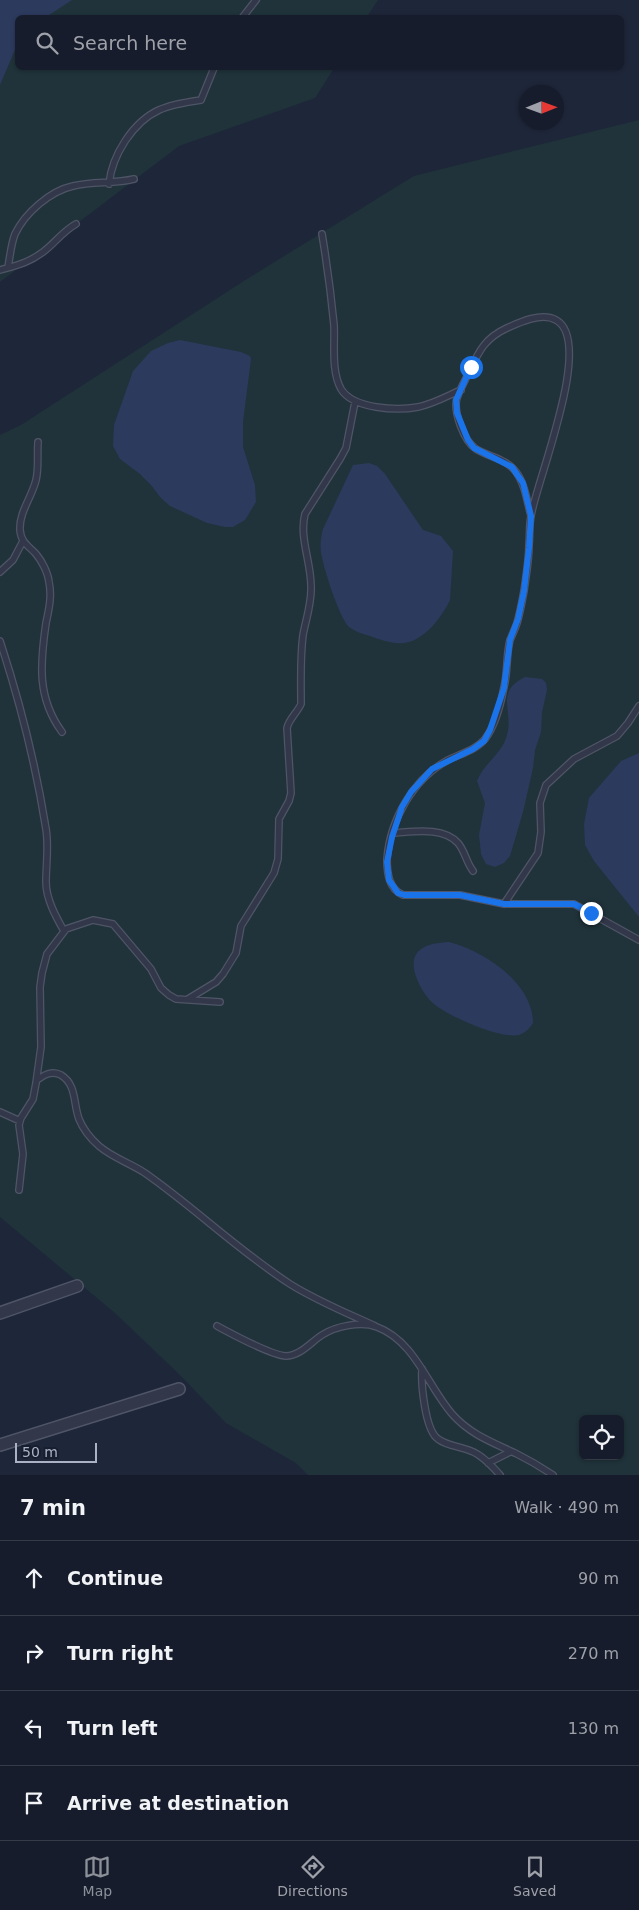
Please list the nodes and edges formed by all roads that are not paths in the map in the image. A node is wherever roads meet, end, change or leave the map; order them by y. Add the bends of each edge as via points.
1 (256, 0) edge
2 (244, 15) edge
3 (213, 70) edge
4 (134, 179) dead end
5 (108, 184) junction
6 (76, 224) dead end
7 (322, 234) dead end
8 (8, 268) junction
9 (0, 270) edge
10 (461, 390) junction
11 (355, 402) junction
12 (38, 442) dead end
13 (531, 516) junction
14 (22, 541) junction
15 (0, 572) edge
16 (0, 641) edge
17 (639, 706) edge
18 (62, 732) dead end
19 (393, 833) junction
20 (473, 871) dead end
21 (504, 904) junction
22 (64, 931) junction
23 (639, 940) edge
24 (188, 999) junction
25 (220, 1002) dead end
26 (36, 1080) junction
27 (0, 1112) edge
28 (20, 1121) junction
29 (19, 1190) dead end
30 (77, 1286) dead end
31 (0, 1313) edge
32 (216, 1326) dead end
33 (375, 1326) junction
34 (422, 1369) junction
35 (179, 1389) dead end
36 (0, 1445) edge
37 (510, 1452) junction
38 (488, 1463) junction
39 (500, 1475) edge
40 (553, 1475) edge

1 - 2 lane
3 - 5 lane via 201,100 160,109 142,120 124,143
4 - 5 lane
5 - 8 lane via 73,186 44,201 14,235
6 - 8 lane via 43,252 23,264
7 - 11 lane via 332,300 338,380 347,397
8 - 9 lane
10 - 11 lane via 419,407 399,409
10 - 13 lane via 456,400 457,413 468,440 474,448 516,471 523,483
10 - 13 lane via 479,351 492,336 522,321 536,318 554,318 565,328 569,364 566,390
11 - 24 lane via 346,448 304,514 302,524 308,554 310,600 303,641 301,704 287,728 290,793 278,819 278,859 274,873 241,926 236,953 227,968 216,982
12 - 14 lane via 36,480 21,519
13 - 19 lane via 524,591 510,640 504,688 490,730 484,741 473,749 432,769 411,792
14 - 15 lane via 13,560
14 - 18 lane via 44,565 49,579 42,683 48,708
16 - 22 lane via 37,780 48,842 46,884 52,907
17 - 21 lane via 617,736 574,759 546,785 540,803 538,853
19 - 20 lane via 446,835 459,844
19 - 21 lane via 388,850 388,871 389,880 398,893 460,895
21 - 23 lane via 574,904
22 - 24 lane via 93,920 113,924 151,969 161,988 176,999
22 - 26 lane via 47,954 42,973
24 - 25 lane
26 - 28 lane via 33,1099
26 - 33 lane via 52,1073 71,1083 79,1120 100,1147 144,1172 225,1237 290,1283
27 - 28 lane
28 - 29 lane via 23,1154
30 - 31 street
32 - 33 lane via 286,1356 299,1352 336,1328
33 - 34 lane via 400,1342
34 - 37 lane via 463,1425
34 - 38 lane via 422,1392 434,1436 472,1451
35 - 36 street
37 - 38 lane
37 - 40 lane
38 - 39 lane

